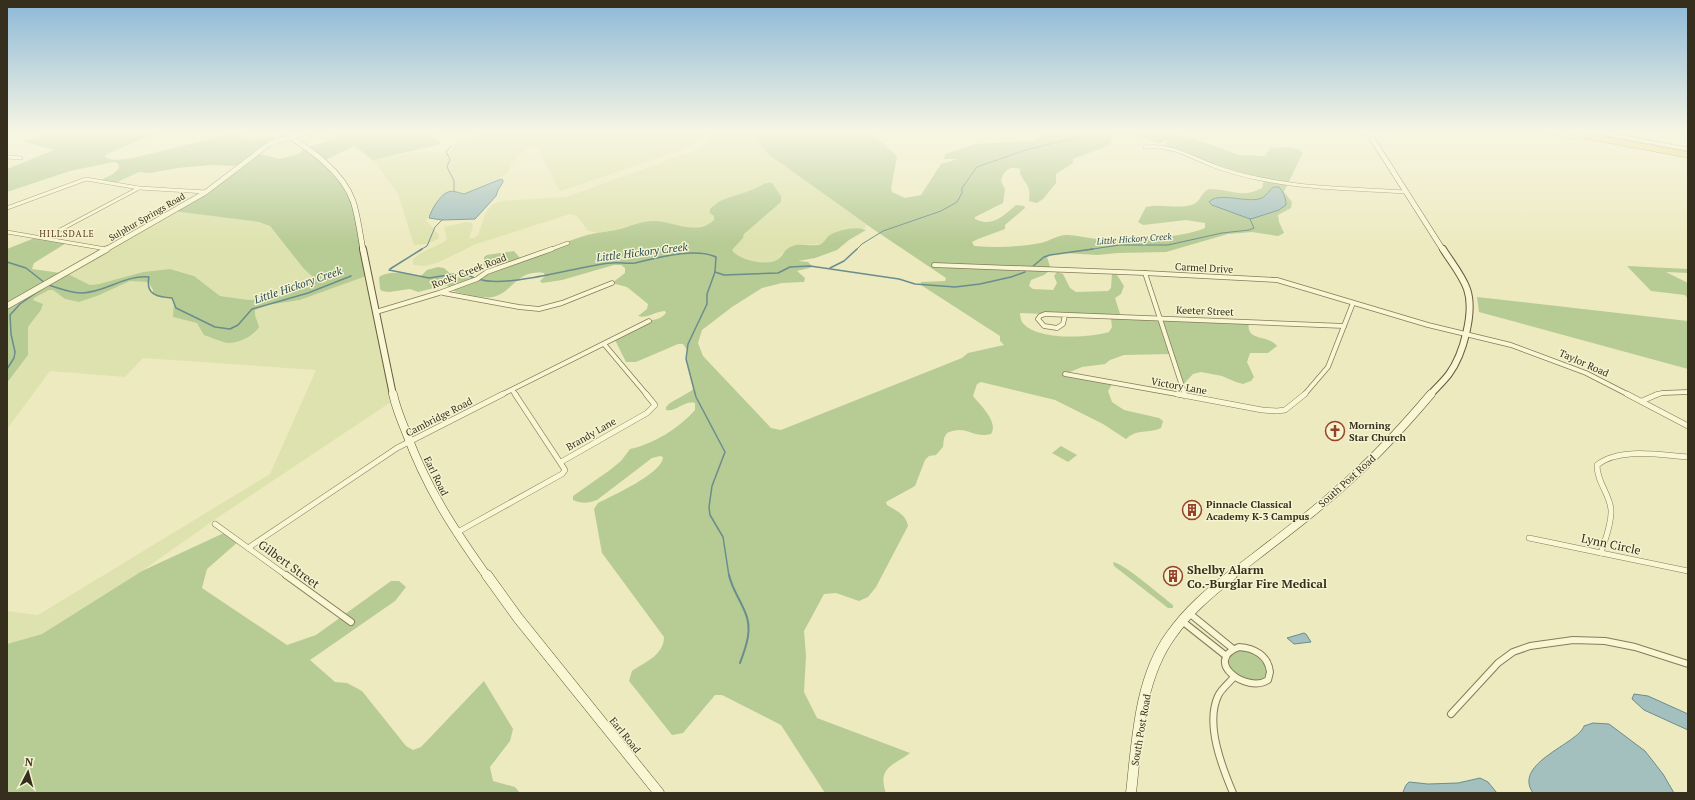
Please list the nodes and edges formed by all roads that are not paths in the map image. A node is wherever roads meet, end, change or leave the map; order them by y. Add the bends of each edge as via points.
1 (236, 169) edge
2 (332, 169) edge
3 (1226, 169) edge
4 (1392, 169) edge
5 (139, 188) junction
6 (206, 192) junction
7 (1407, 192) junction
8 (7, 208) edge
9 (7, 232) edge
10 (45, 238) junction
11 (568, 243) dead end
12 (106, 249) junction
13 (934, 265) dead end
14 (1145, 273) junction
15 (612, 283) dead end
16 (439, 293) junction
17 (1354, 303) junction
18 (7, 306) edge
19 (376, 312) junction
20 (1065, 315) junction
21 (1160, 318) junction
22 (649, 321) dead end
23 (1344, 326) junction
24 (1466, 335) junction
25 (604, 344) junction
26 (1064, 374) dead end
27 (512, 390) junction
28 (1688, 392) edge
29 (1185, 396) junction
30 (1642, 401) junction
31 (1688, 426) edge
32 (409, 442) junction
33 (1688, 457) edge
34 (561, 462) junction
35 (215, 524) dead end
36 (456, 533) junction
37 (1529, 538) dead end
38 (248, 548) junction
39 (1601, 553) junction
40 (1688, 572) edge
41 (1189, 613) junction
42 (1182, 621) junction
43 (351, 622) dead end
44 (1232, 648) junction
45 (1225, 655) junction
46 (1688, 664) edge
47 (1234, 677) junction
48 (1451, 714) dead end
49 (659, 793) edge
50 (1131, 793) edge
51 (1233, 793) edge

1 - 6 street, Sulphur Springs Road
2 - 19 main road, Earl Road via 349,191 357,211
3 - 7 street via 1293,185
4 - 7 main road, South Post Road
5 - 6 street
5 - 8 street via 81,180
5 - 10 street
6 - 12 street, Sulphur Springs Road
7 - 24 main road, South Post Road via 1467,287 1471,302 1471,320
9 - 10 street
10 - 12 street
11 - 16 street, Rocky Creek Road via 487,272 476,280
12 - 18 street, Sulphur Springs Road
13 - 14 street, Carmel Drive
14 - 17 street, Carmel Drive via 1277,280
14 - 21 street
15 - 16 street via 562,303 539,308
16 - 19 street, Rocky Creek Road
17 - 23 street
17 - 24 street, Carmel Drive
19 - 32 main road, Earl Road via 395,404
20 - 20 street, Keeter Street via 1060,327 1046,327 1040,324 1038,319 1045,314
20 - 21 street, Keeter Street
21 - 23 street, Keeter Street
21 - 29 street
22 - 25 street, Cambridge Road
23 - 29 street, Victory Lane via 1325,372 1312,387 1283,411
24 - 30 street, Taylor Road via 1538,354 1586,373
24 - 41 main road, South Post Road via 1449,374 1365,467
25 - 27 street, Cambridge Road
25 - 34 street, Brandy Lane via 655,405
26 - 29 street, Victory Lane
27 - 32 street, Cambridge Road
27 - 34 street
28 - 30 street via 1662,393
30 - 31 street, Taylor Road
32 - 36 main road, Earl Road via 434,498
32 - 38 street, Cambridge Road
33 - 39 street via 1630,453 1611,456 1596,464 1597,474 1612,508
34 - 36 street, Brandy Lane via 565,470 562,474
35 - 38 street, Gilbert Street
36 - 49 main road, Earl Road via 518,618
37 - 39 street, Lynn Circle
38 - 43 street, Gilbert Street
39 - 40 street, Lynn Circle
41 - 42 main road, South Post Road
41 - 44 street
42 - 45 street
42 - 50 main road, South Post Road via 1161,651 1150,680 1140,724
44 - 45 street
44 - 47 street via 1246,647 1261,654 1272,672 1266,682 1260,684 1244,683
45 - 47 street via 1226,667
46 - 48 street via 1635,647 1605,641 1573,640 1535,645 1513,652 1488,671
47 - 51 street via 1218,696 1213,722 1224,769

